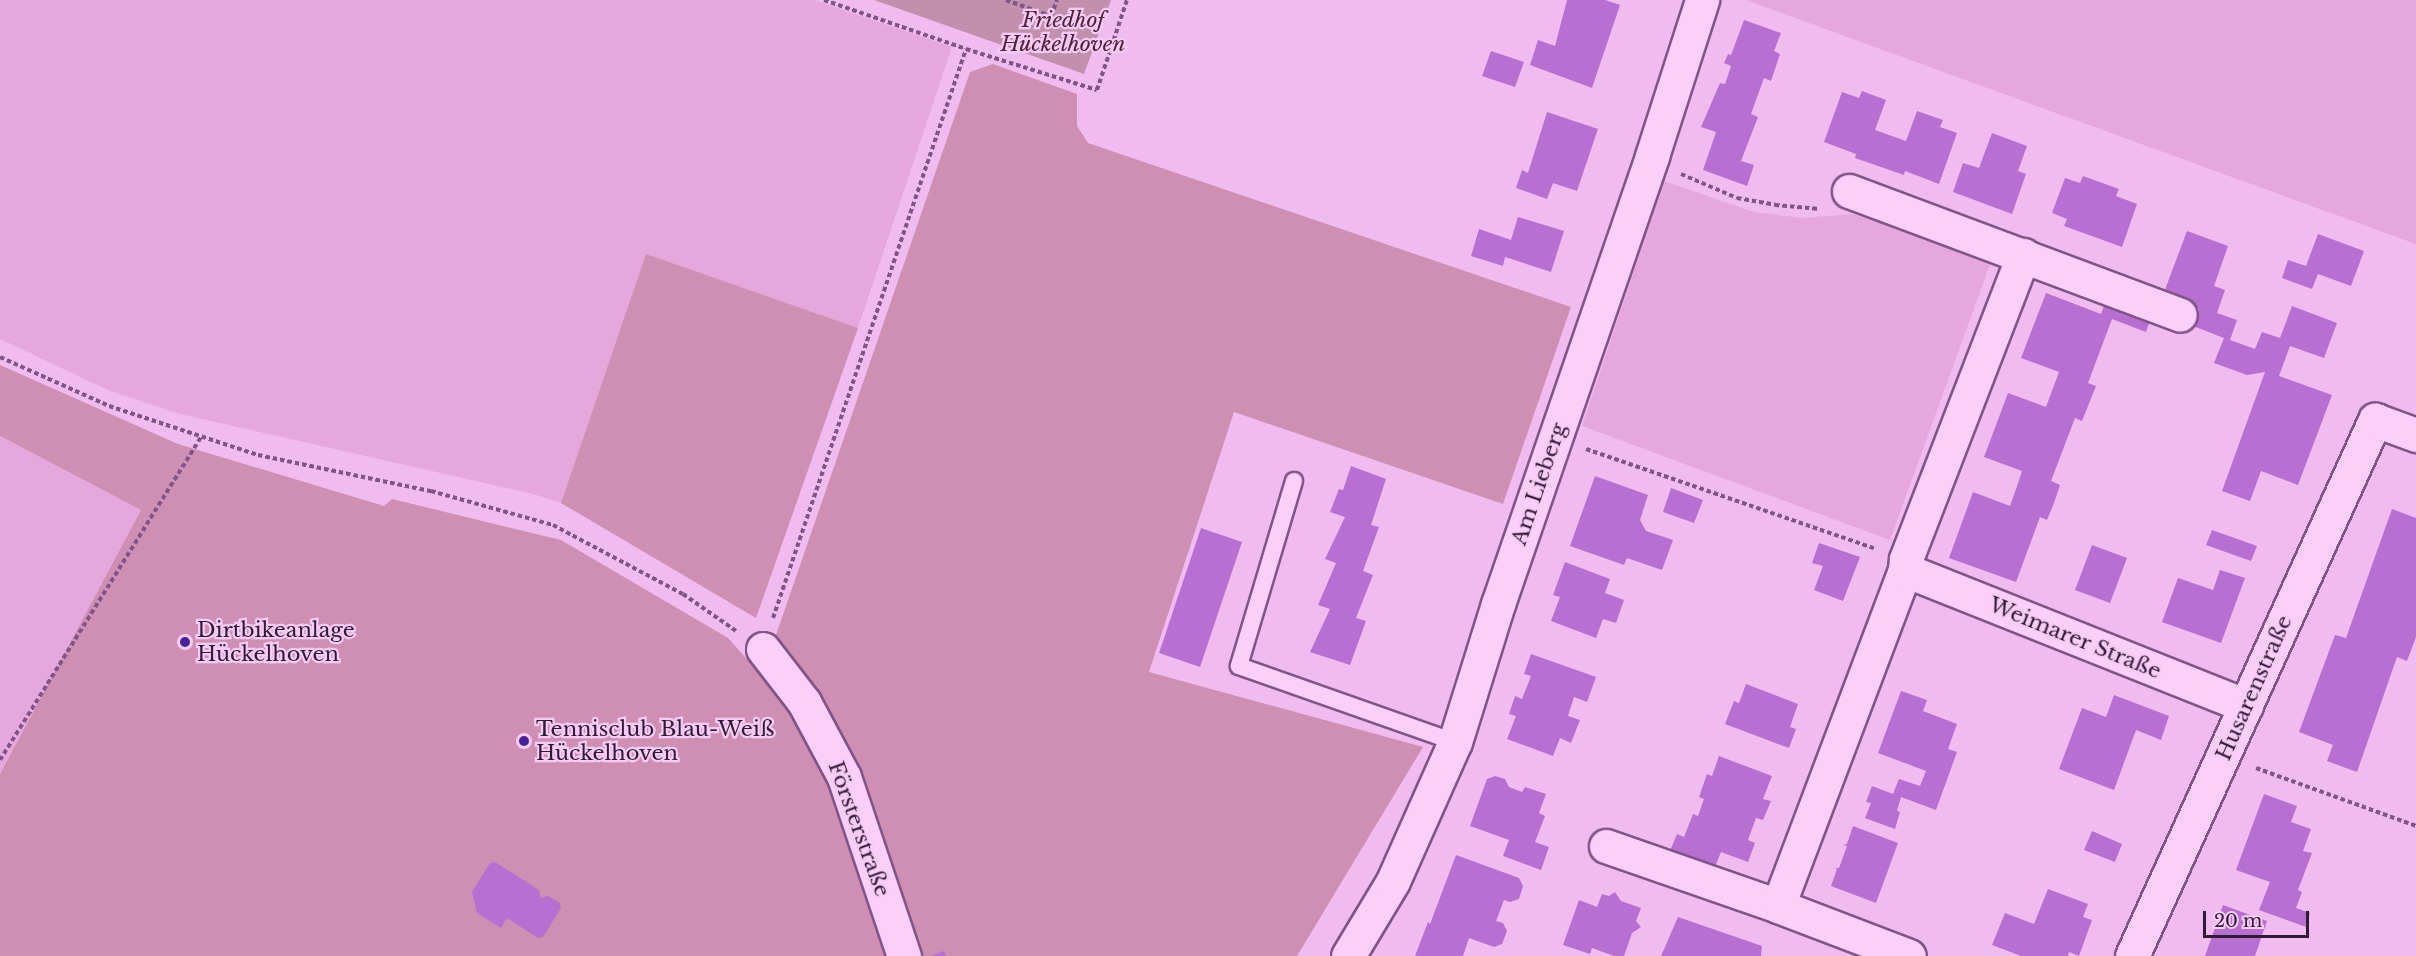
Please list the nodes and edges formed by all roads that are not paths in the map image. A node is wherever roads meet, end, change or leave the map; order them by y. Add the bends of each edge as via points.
1 (1702, 0) edge
2 (1849, 191) road end
3 (2023, 255) junction
4 (2180, 315) dead end
5 (2416, 435) edge
6 (1294, 481) dead end
7 (1905, 565) junction
8 (763, 649) road end
9 (2246, 706) junction
10 (1455, 742) junction
11 (1606, 846) dead end
12 (1778, 906) junction
13 (904, 956) edge
14 (1348, 956) edge
15 (1909, 956) edge
16 (2132, 956) edge

1 - 10 street, Am Lieberg
2 - 3 street
3 - 4 street
3 - 7 street
5 - 9 street, Husarenstraße via 2374,420
6 - 10 lane via 1239,666
7 - 9 street, Weimarer Straße
7 - 12 street
8 - 13 street, Försterstraße via 804,702 844,777
9 - 16 street, Husarenstraße
10 - 14 street, Am Lieberg via 1394,881
11 - 12 street
12 - 15 street

